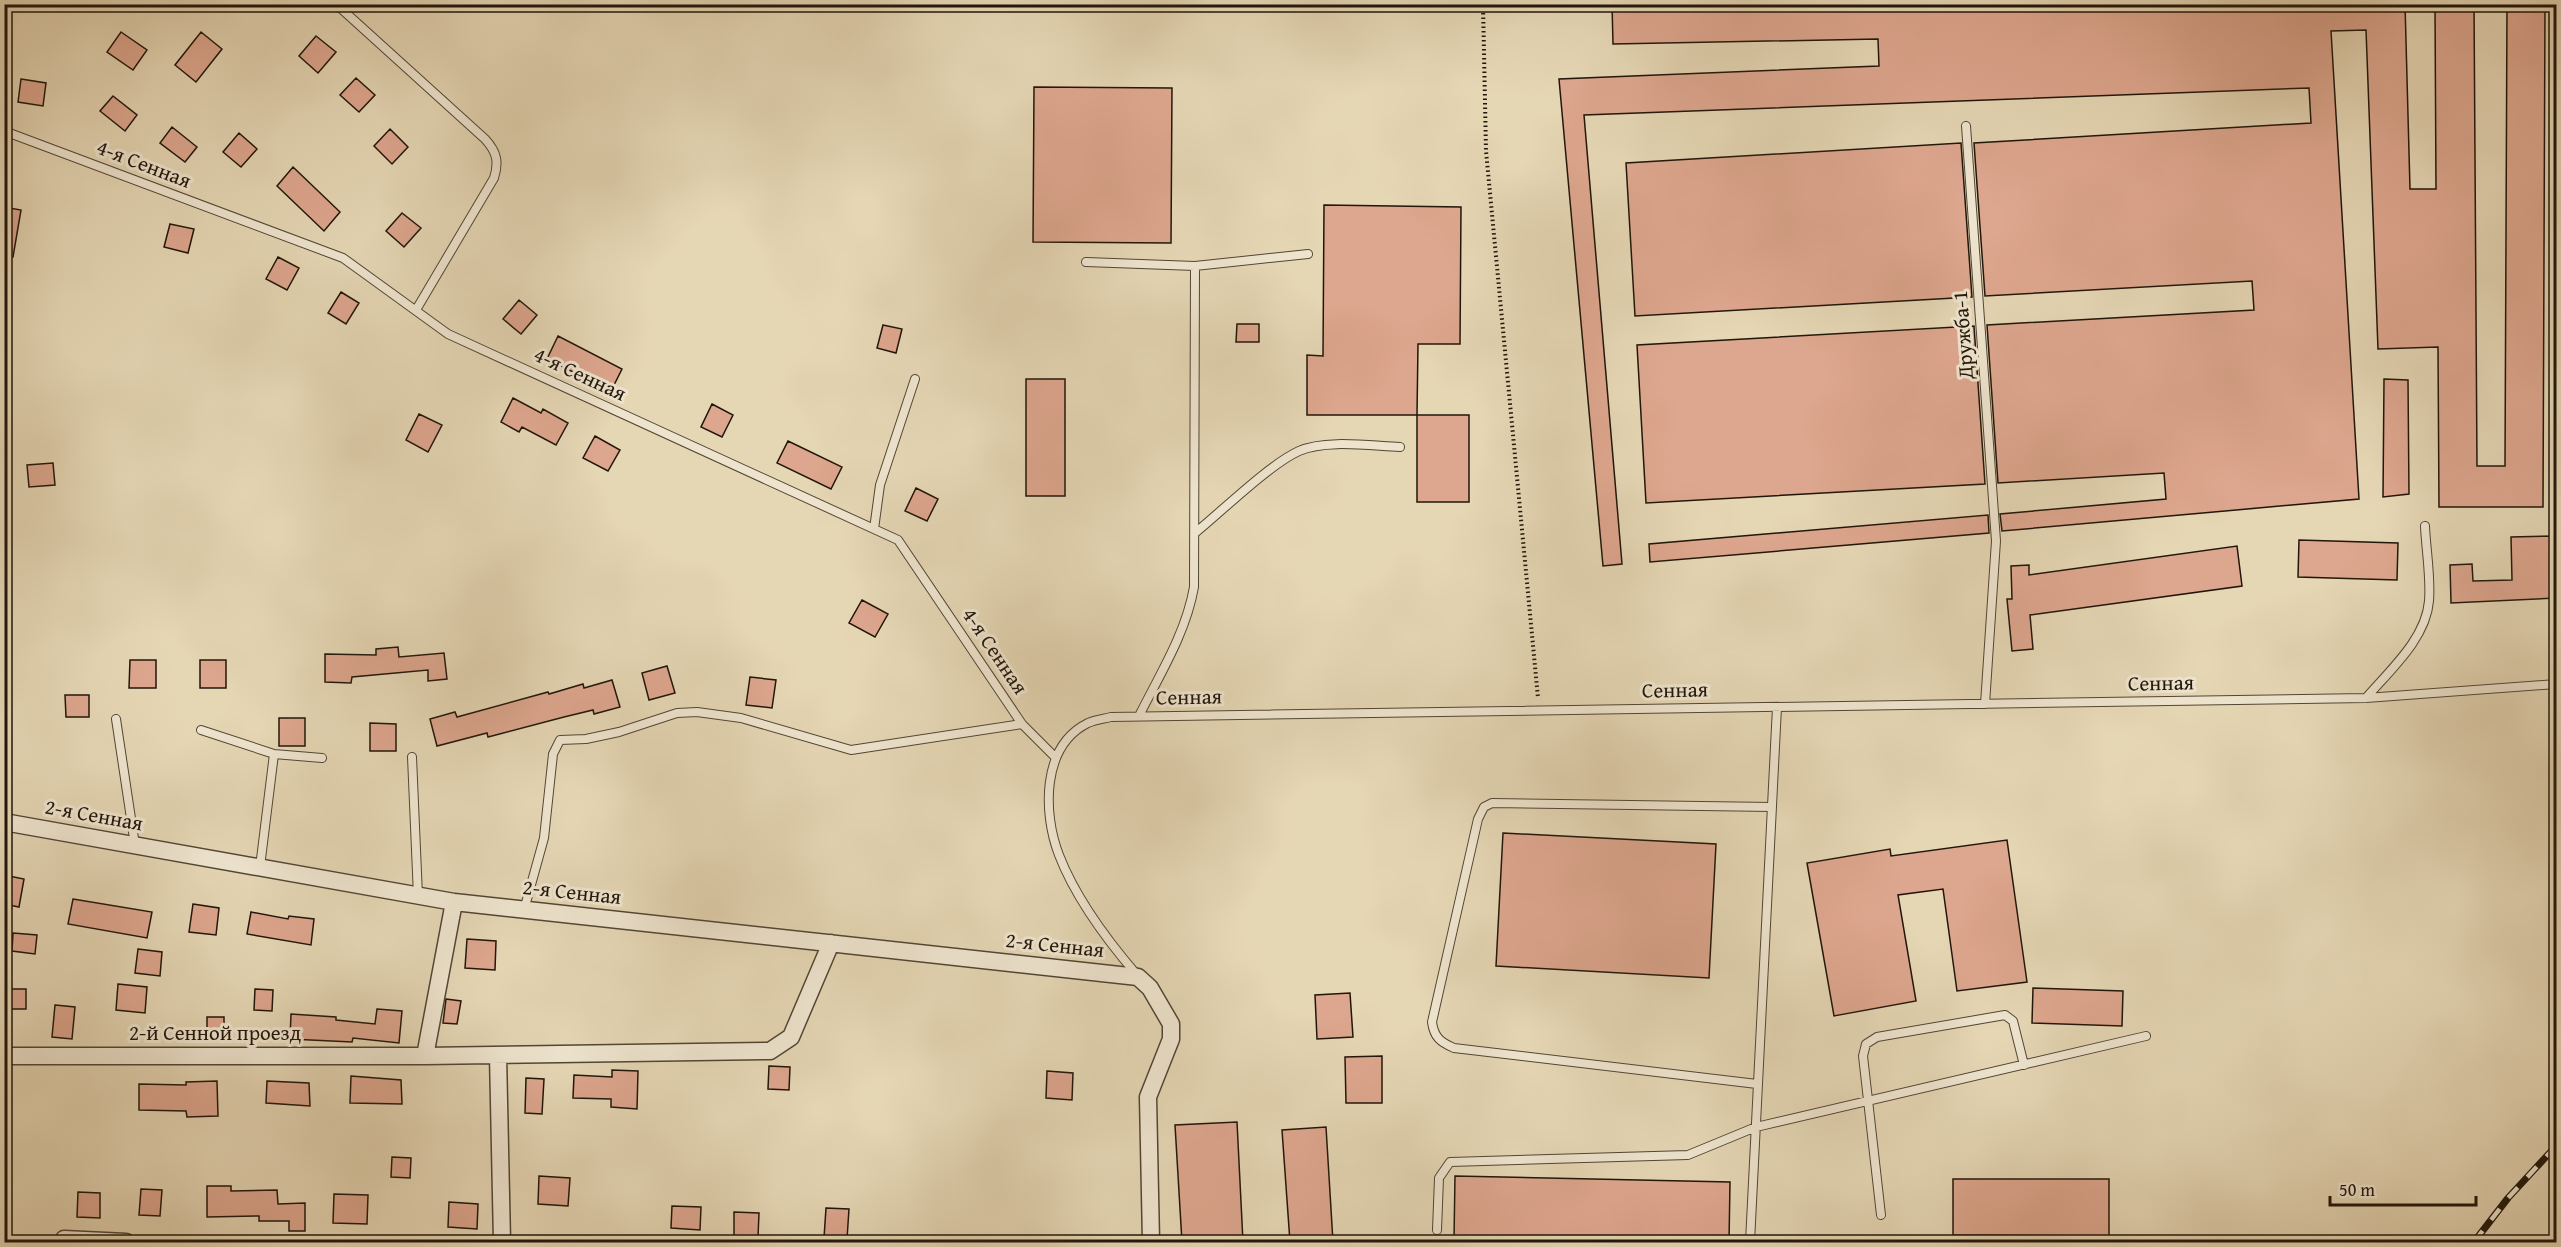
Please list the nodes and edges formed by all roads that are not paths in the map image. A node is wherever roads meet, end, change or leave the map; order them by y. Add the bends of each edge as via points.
1 (336, 4) edge
2 (1966, 126) dead end
3 (4, 131) edge
4 (1308, 254) dead end
5 (1086, 262) dead end
6 (1195, 266) junction
7 (416, 310) junction
8 (915, 379) dead end
9 (1400, 447) dead end
10 (2425, 526) dead end
11 (874, 529) junction
12 (1195, 534) junction
13 (2556, 684) edge
14 (2366, 698) junction
15 (1986, 704) junction
16 (1777, 707) junction
17 (1139, 716) junction
18 (116, 719) dead end
19 (1022, 724) junction
20 (201, 730) dead end
21 (274, 754) junction
22 (412, 757) dead end
23 (322, 758) dead end
24 (1056, 758) junction
25 (1772, 807) junction
26 (4, 822) edge
27 (135, 845) junction
28 (260, 867) junction
29 (418, 896) junction
30 (454, 902) junction
31 (524, 910) junction
32 (831, 943) junction
33 (1138, 977) junction
34 (2146, 1036) dead end
35 (498, 1055) junction
36 (4, 1056) edge
37 (425, 1056) junction
38 (2024, 1065) junction
39 (1757, 1084) junction
40 (1869, 1101) junction
41 (1756, 1127) junction
42 (1881, 1215) dead end
43 (1437, 1230) dead end
44 (63, 1239) dead end
45 (126, 1242) edge
46 (502, 1242) edge
47 (1151, 1242) edge
48 (1750, 1242) edge

1 - 7 lane via 486,139 496,154 498,166 494,177
2 - 15 lane, Дружба-1 via 1996,542
3 - 7 lane, 4-я Сенная via 343,258
4 - 6 lane
5 - 6 lane
6 - 12 lane
7 - 11 lane, 4-я Сенная via 448,334
8 - 11 lane via 880,485
9 - 12 lane via 1322,446 1300,450
10 - 14 lane via 2429,602 2423,623
11 - 19 lane, 4-я Сенная via 898,540
12 - 17 lane via 1190,609
13 - 14 lane, Сенная
14 - 15 lane, Сенная
15 - 16 lane, Сенная
16 - 17 lane, Сенная
16 - 25 lane
17 - 24 lane, Сенная via 1110,717 1087,724
18 - 27 lane
19 - 24 lane, 4-я Сенная
19 - 31 lane via 851,750 741,718 698,712 677,713 586,739 560,740 553,754 544,837
20 - 21 lane
21 - 23 lane
21 - 28 lane
22 - 29 lane
24 - 33 lane, Сенная via 1048,785 1048,808 1059,855 1084,905
25 - 39 lane
25 - 39 lane via 1498,802 1484,807 1478,819 1432,1022 1434,1034 1454,1048
26 - 27 street, 2-я Сенная
27 - 28 street, 2-я Сенная
28 - 29 street, 2-я Сенная
29 - 30 street, 2-я Сенная
30 - 31 street, 2-я Сенная
30 - 37 street
31 - 32 street, 2-я Сенная
32 - 33 street, 2-я Сенная
32 - 35 street, 2-й Сенной проезд via 791,1037 779,1047 759,1053
33 - 47 street via 1150,988 1171,1024 1171,1039 1148,1097
34 - 38 lane
35 - 37 street, 2-й Сенной проезд
35 - 46 street
36 - 37 street, 2-й Сенной проезд
38 - 40 lane
38 - 40 lane via 2013,1021 2005,1015 1877,1038 1864,1049
39 - 41 lane
40 - 41 lane
40 - 42 lane
41 - 43 lane via 1688,1155 1450,1162 1439,1178
41 - 48 lane
44 - 45 street

